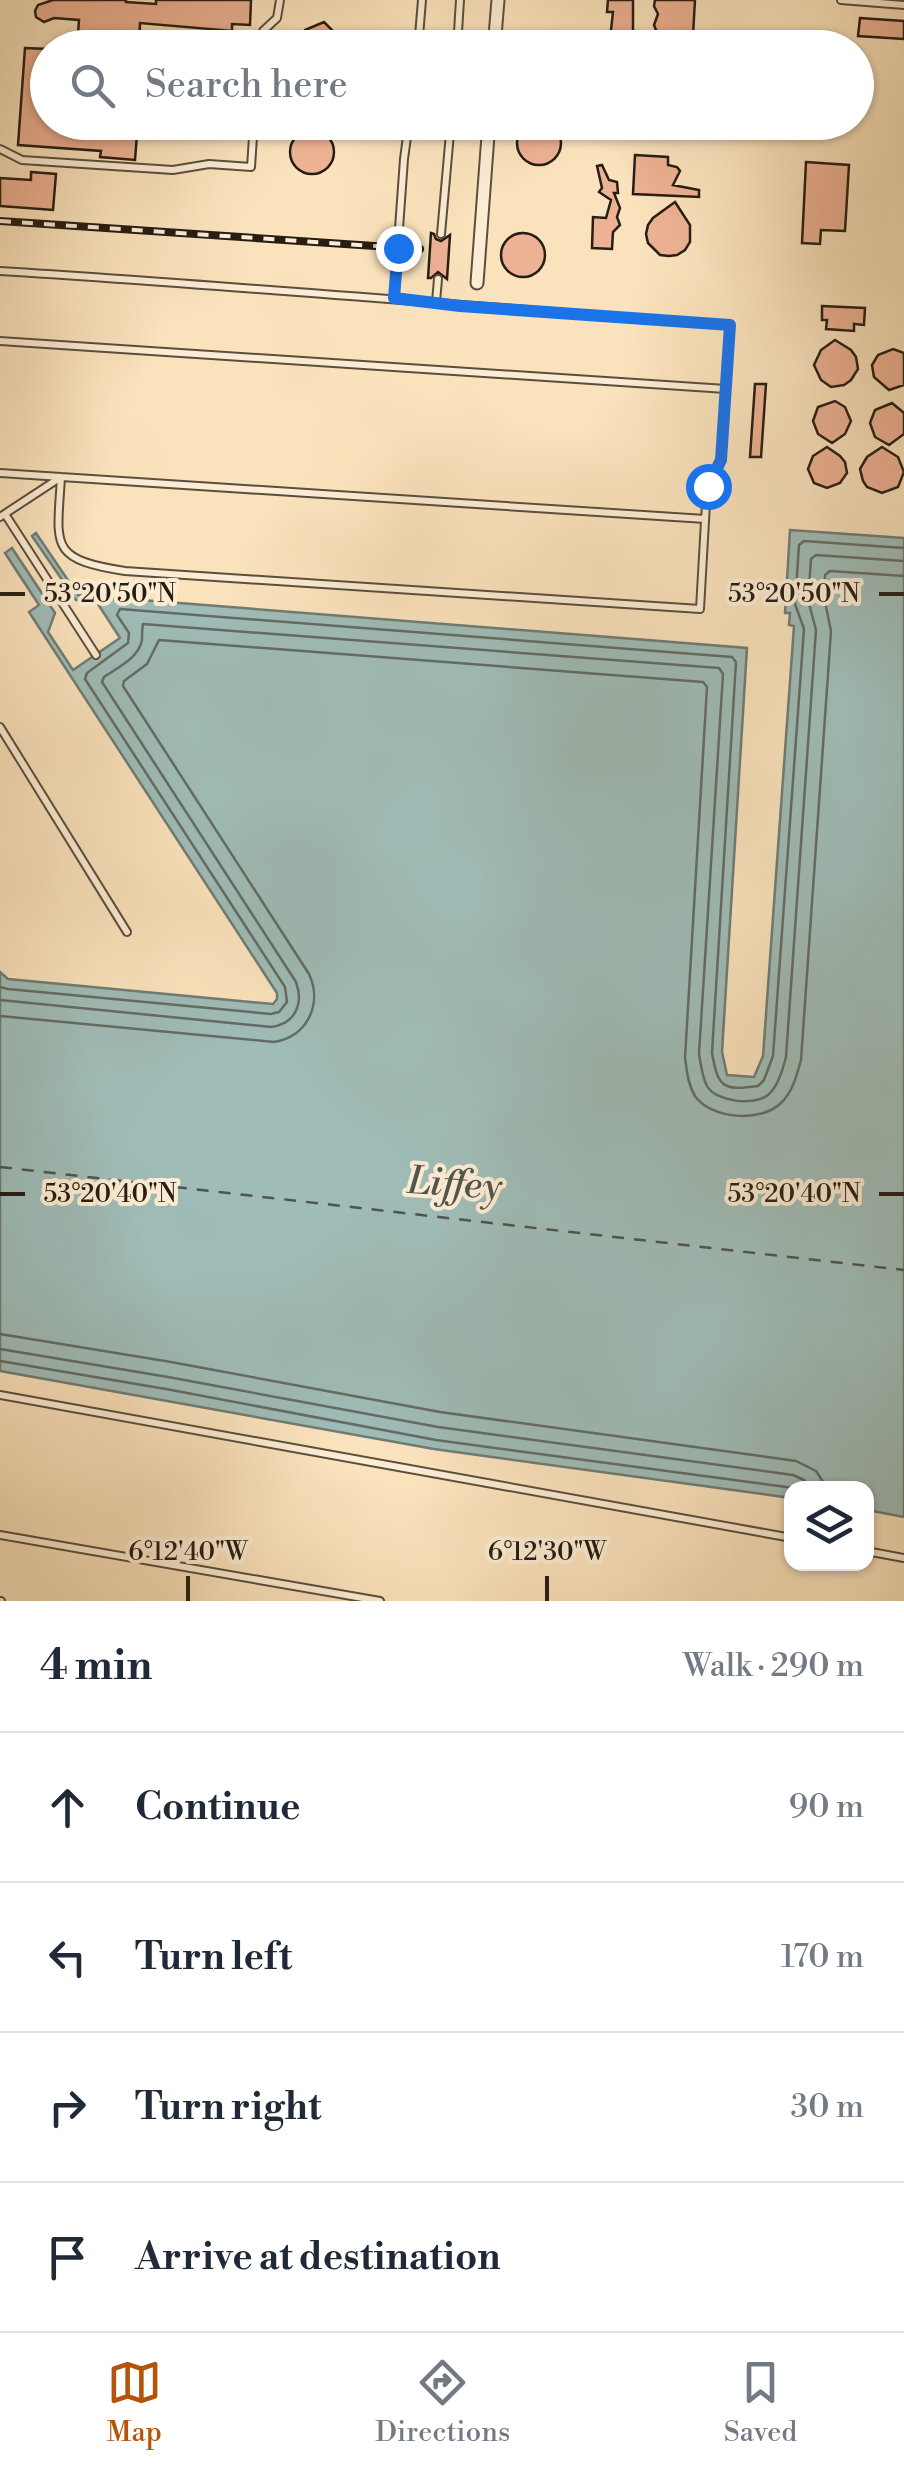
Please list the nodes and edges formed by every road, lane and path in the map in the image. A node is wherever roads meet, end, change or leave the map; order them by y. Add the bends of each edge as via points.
1 (280, 0) edge
2 (422, 0) edge
3 (460, 0) edge
4 (498, 0) edge
5 (841, 0) edge
6 (904, 5) edge
7 (264, 30) edge
8 (420, 30) edge
9 (458, 30) edge
10 (496, 30) edge
11 (253, 140) edge
12 (406, 140) edge
13 (449, 140) edge
14 (488, 140) edge
15 (0, 149) edge
16 (441, 234) dead end
17 (0, 271) edge
18 (438, 279) dead end
19 (478, 283) dead end
20 (394, 298) junction
21 (436, 302) junction
22 (0, 340) edge
23 (726, 389) junction
24 (0, 473) edge
25 (61, 477) junction
26 (2, 516) edge
27 (706, 519) junction
28 (96, 655) dead end
29 (0, 727) edge
30 (127, 932) dead end
31 (0, 1394) edge
32 (0, 1535) edge
33 (784, 1537) edge
34 (874, 1553) edge
35 (904, 1558) edge
36 (380, 1601) edge

1 - 7 lane via 278,18
2 - 8 lane
3 - 9 lane
4 - 10 street
5 - 6 lane
11 - 15 lane via 251,167 172,170 22,160
12 - 20 lane
13 - 16 lane
14 - 19 street
17 - 20 lane
18 - 21 lane
20 - 21 lane
21 - 23 lane via 730,325
22 - 23 lane
23 - 27 lane via 721,460 708,486
24 - 25 lane
25 - 26 lane
25 - 27 lane
25 - 27 lane via 58,534 76,560 91,566 700,609
26 - 28 lane
29 - 30 lane
31 - 33 lane
32 - 36 lane
34 - 35 lane

